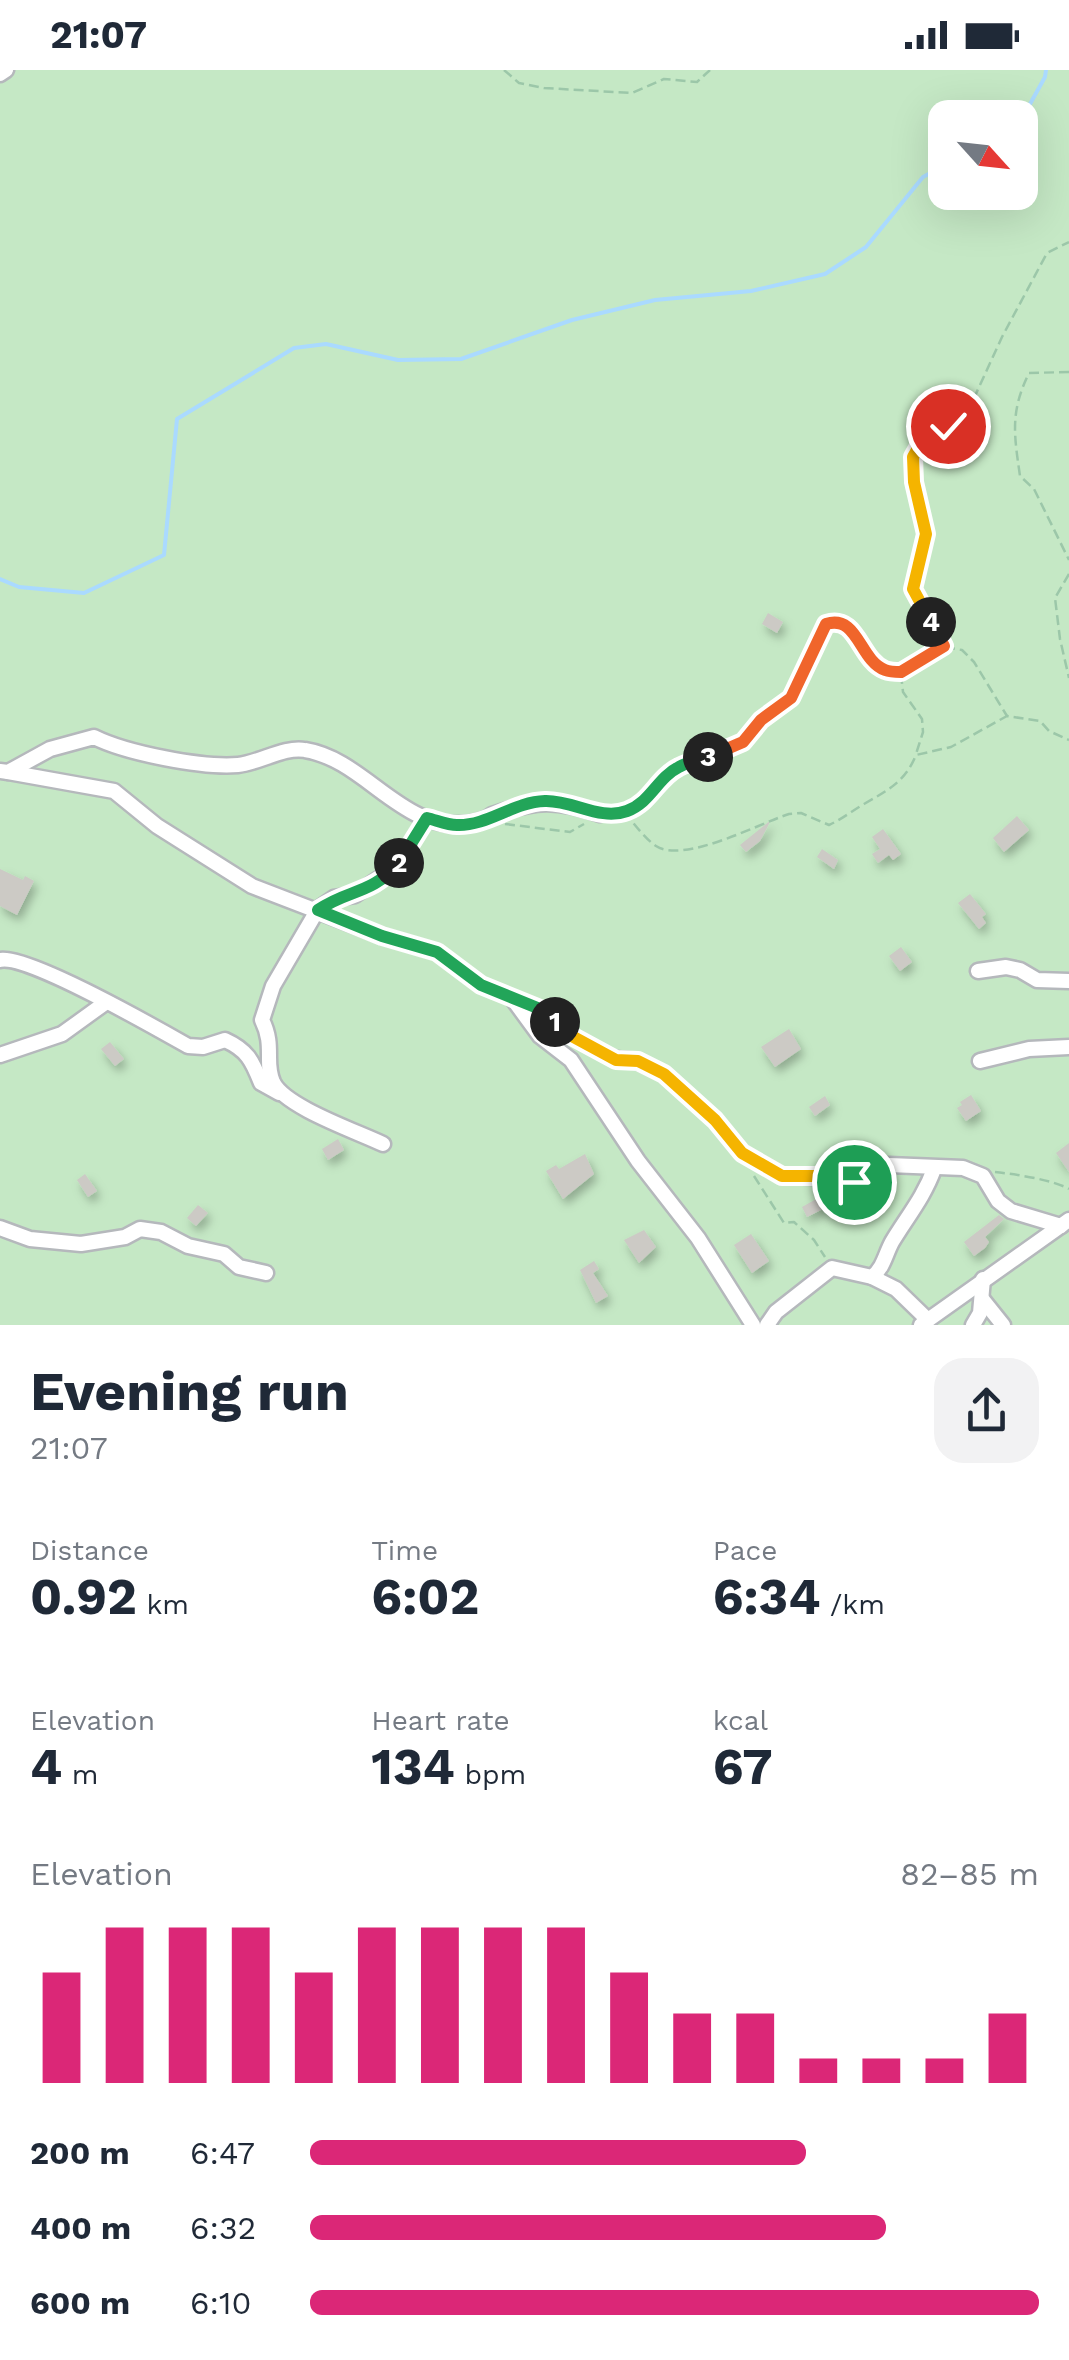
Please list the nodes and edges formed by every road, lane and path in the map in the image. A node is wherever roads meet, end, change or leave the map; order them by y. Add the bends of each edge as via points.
1 (6, 70) edge
2 (504, 70) edge
3 (710, 70) edge
4 (0, 74) edge
5 (1069, 242) edge
6 (1069, 372) edge
7 (1069, 560) edge
8 (1069, 574) edge
9 (944, 646) junction
10 (901, 672) junction
11 (1069, 678) edge
12 (1007, 716) junction
13 (1069, 740) edge
14 (916, 755) junction
15 (4, 771) edge
16 (624, 812) junction
17 (600, 814) junction
18 (427, 818) junction
19 (488, 820) junction
20 (318, 910) junction
21 (0, 960) edge
22 (978, 970) dead end
23 (1069, 981) edge
24 (481, 985) dead end
25 (512, 998) joint
26 (105, 1003) junction
27 (1069, 1047) edge
28 (0, 1055) edge
29 (616, 1060) joint
30 (980, 1061) dead end
31 (284, 1096) junction
32 (383, 1144) dead end
33 (742, 1153) junction
34 (934, 1169) junction
35 (976, 1172) junction
36 (1069, 1189) edge
37 (1065, 1223) edge
38 (0, 1228) edge
39 (832, 1268) junction
40 (266, 1272) dead end
41 (872, 1277) junction
42 (984, 1279) junction
43 (982, 1300) junction
44 (931, 1322) edge
45 (753, 1325) edge
46 (767, 1325) edge
47 (973, 1325) edge
48 (1003, 1325) edge

1 - 4 street
2 - 3 path via 520,83 544,88 632,93 664,79 698,82
5 - 9 path via 1047,254 969,410 926,434 913,457 926,534 913,589
6 - 7 path via 1029,373 1013,423 1020,476 1034,489
8 - 11 path via 1056,598
9 - 10 path
9 - 12 path via 974,662
10 - 14 path via 903,692 922,718
10 - 16 path via 872,661 847,625 826,624 791,698 743,742 678,767 647,801
12 - 13 path via 1040,722
12 - 14 path via 951,747
14 - 16 path via 886,794 828,825 789,814 688,852 670,852 654,846
15 - 18 street via 94,737 147,754 237,765 303,749
15 - 20 street via 114,791 252,886
16 - 17 path
17 - 19 path via 570,832
17 - 19 street via 530,802
18 - 19 street via 456,825
18 - 20 street via 386,875
20 - 24 street via 437,952
20 - 31 street via 273,986 262,1020 271,1038 272,1080
21 - 26 street via 27,965
22 - 23 street via 1006,967 1037,980
25 - 29 path
25 - 45 street via 540,1036 571,1060
26 - 28 street via 62,1034
26 - 31 street via 188,1046 225,1040 244,1049 260,1083
27 - 30 street
29 - 33 street via 638,1061 664,1074
31 - 32 street
33 - 34 street via 782,1176 844,1169 860,1182 889,1165
33 - 39 path via 784,1223 794,1222 814,1240
34 - 35 street
34 - 41 street
35 - 36 path via 1051,1180
35 - 37 street via 1002,1206
37 - 42 street
38 - 40 street via 81,1244 140,1229 161,1232
39 - 41 street
39 - 46 street
41 - 44 street via 896,1289
42 - 43 street
42 - 44 street
43 - 47 street
43 - 48 street

